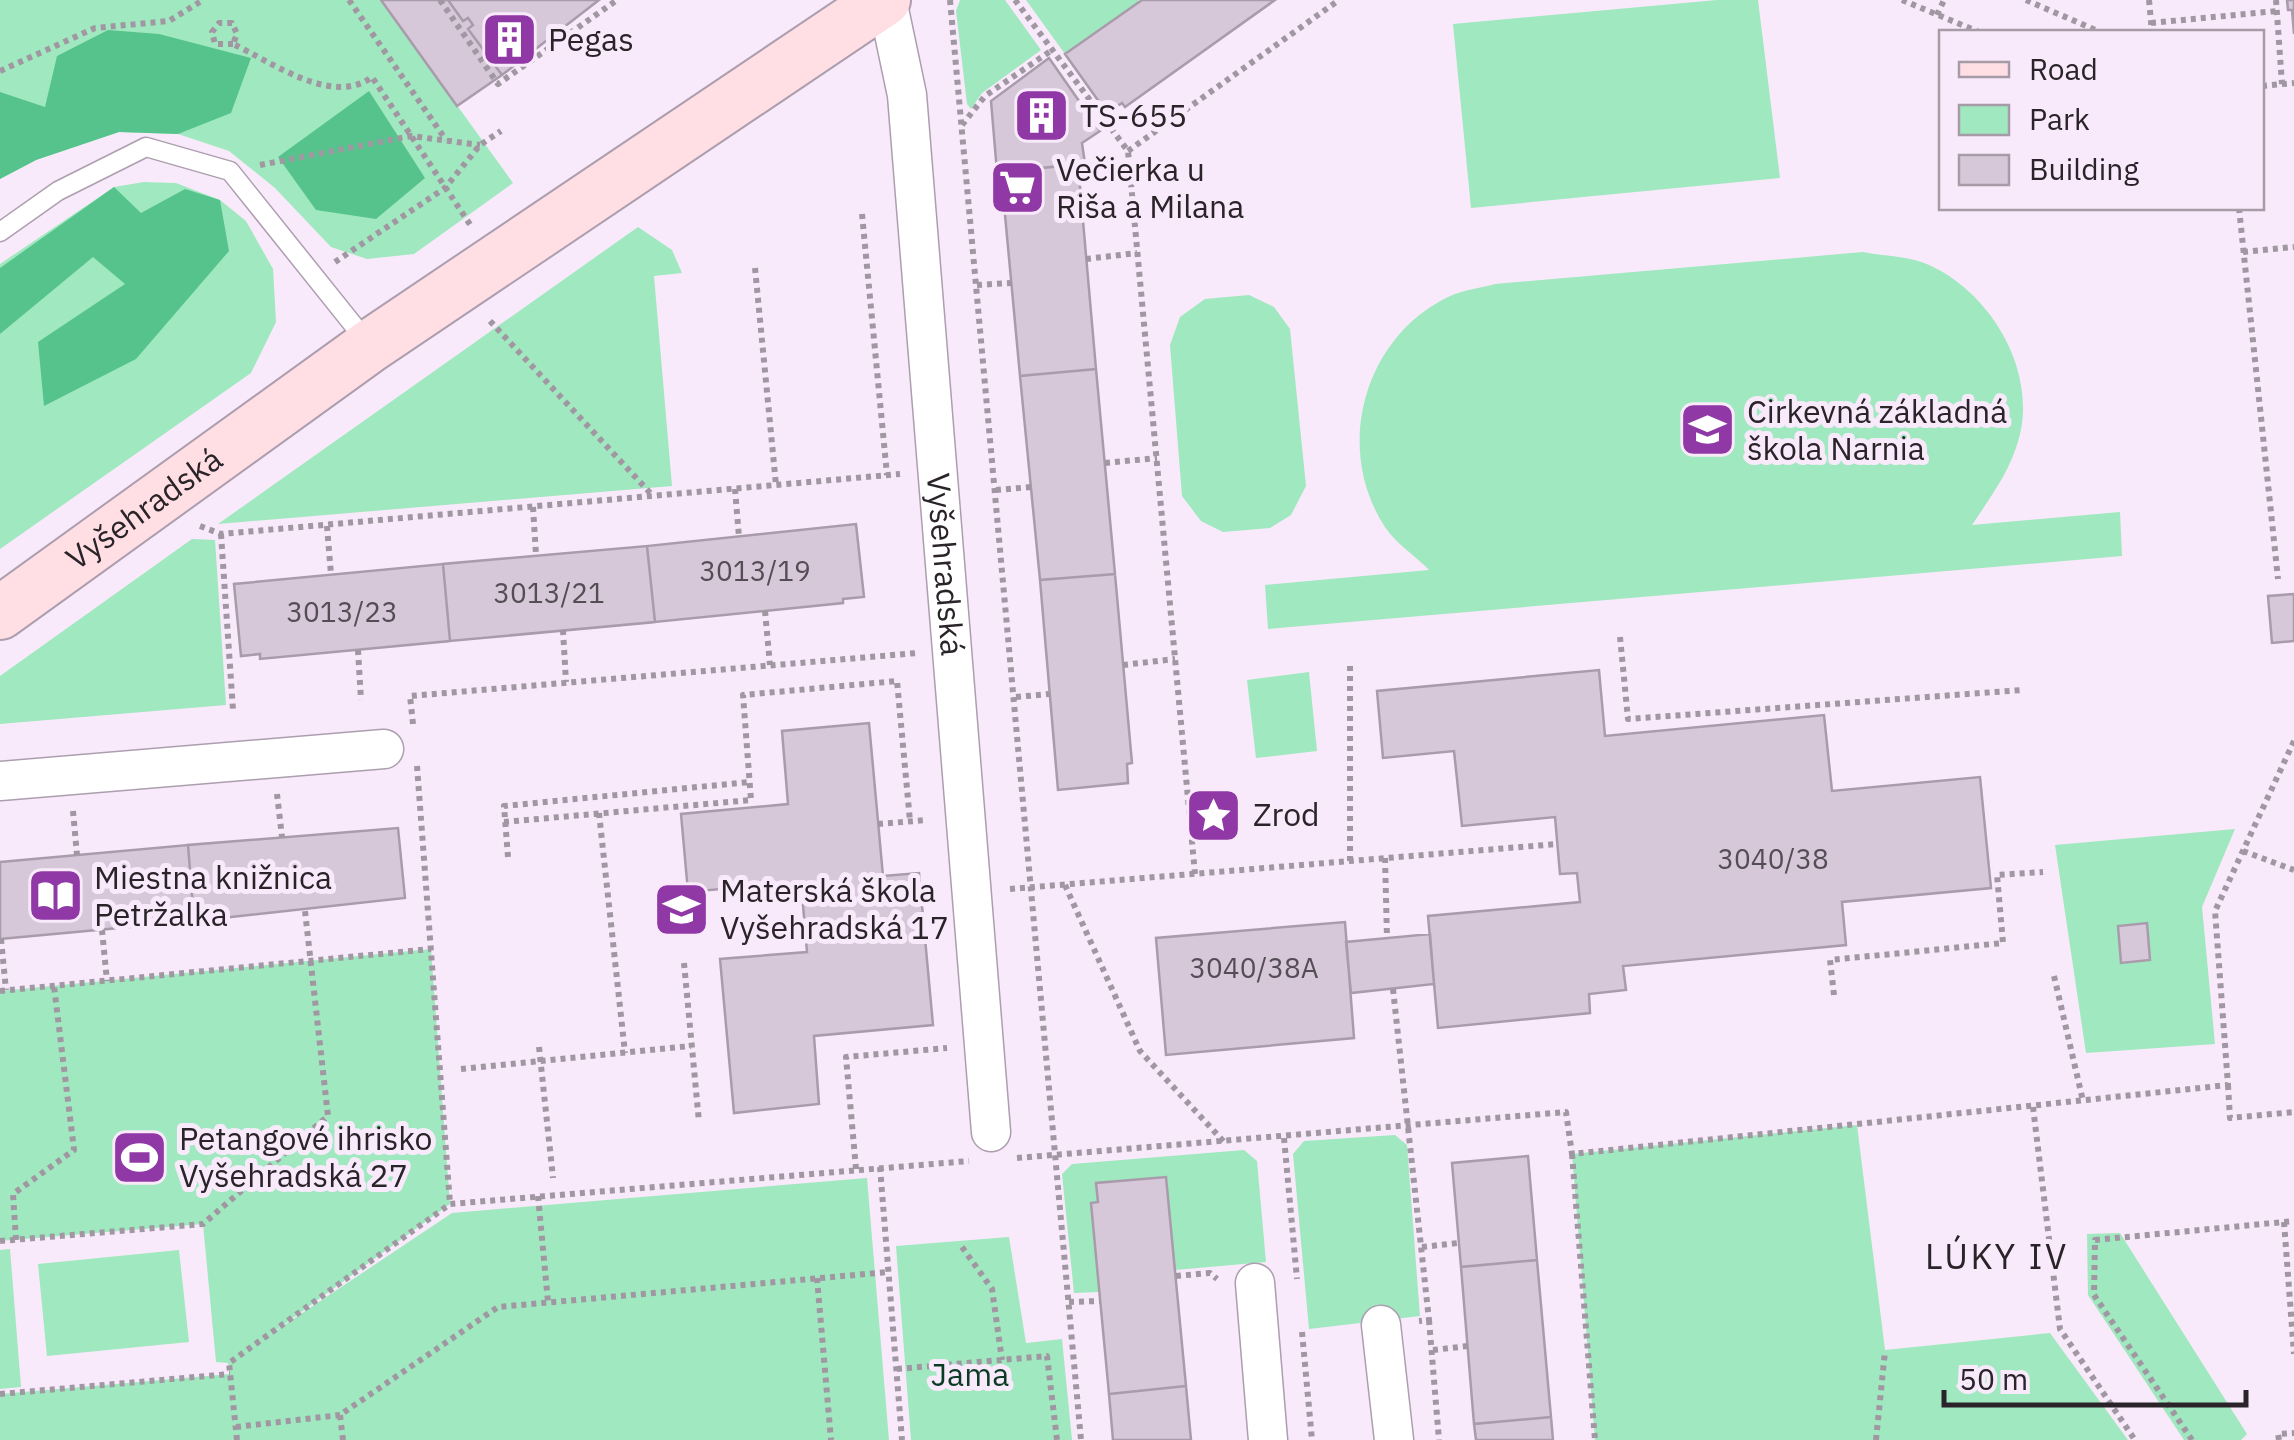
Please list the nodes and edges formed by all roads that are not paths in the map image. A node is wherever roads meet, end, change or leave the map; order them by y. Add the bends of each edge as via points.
1 (885, 0) edge
2 (0, 232) edge
3 (370, 346) junction
4 (0, 613) edge
5 (405, 746) road end
6 (0, 781) edge
7 (989, 1150) road end
8 (1240, 1284) road end
9 (1380, 1325) road end
10 (1268, 1440) edge
11 (1394, 1440) edge

1 - 3 street, Vyšehradská
1 - 7 street, Vyšehradská via 907,94
2 - 3 lane via 58,190 146,147 230,171
3 - 4 street, Vyšehradská
5 - 6 street
8 - 10 street
9 - 11 street

